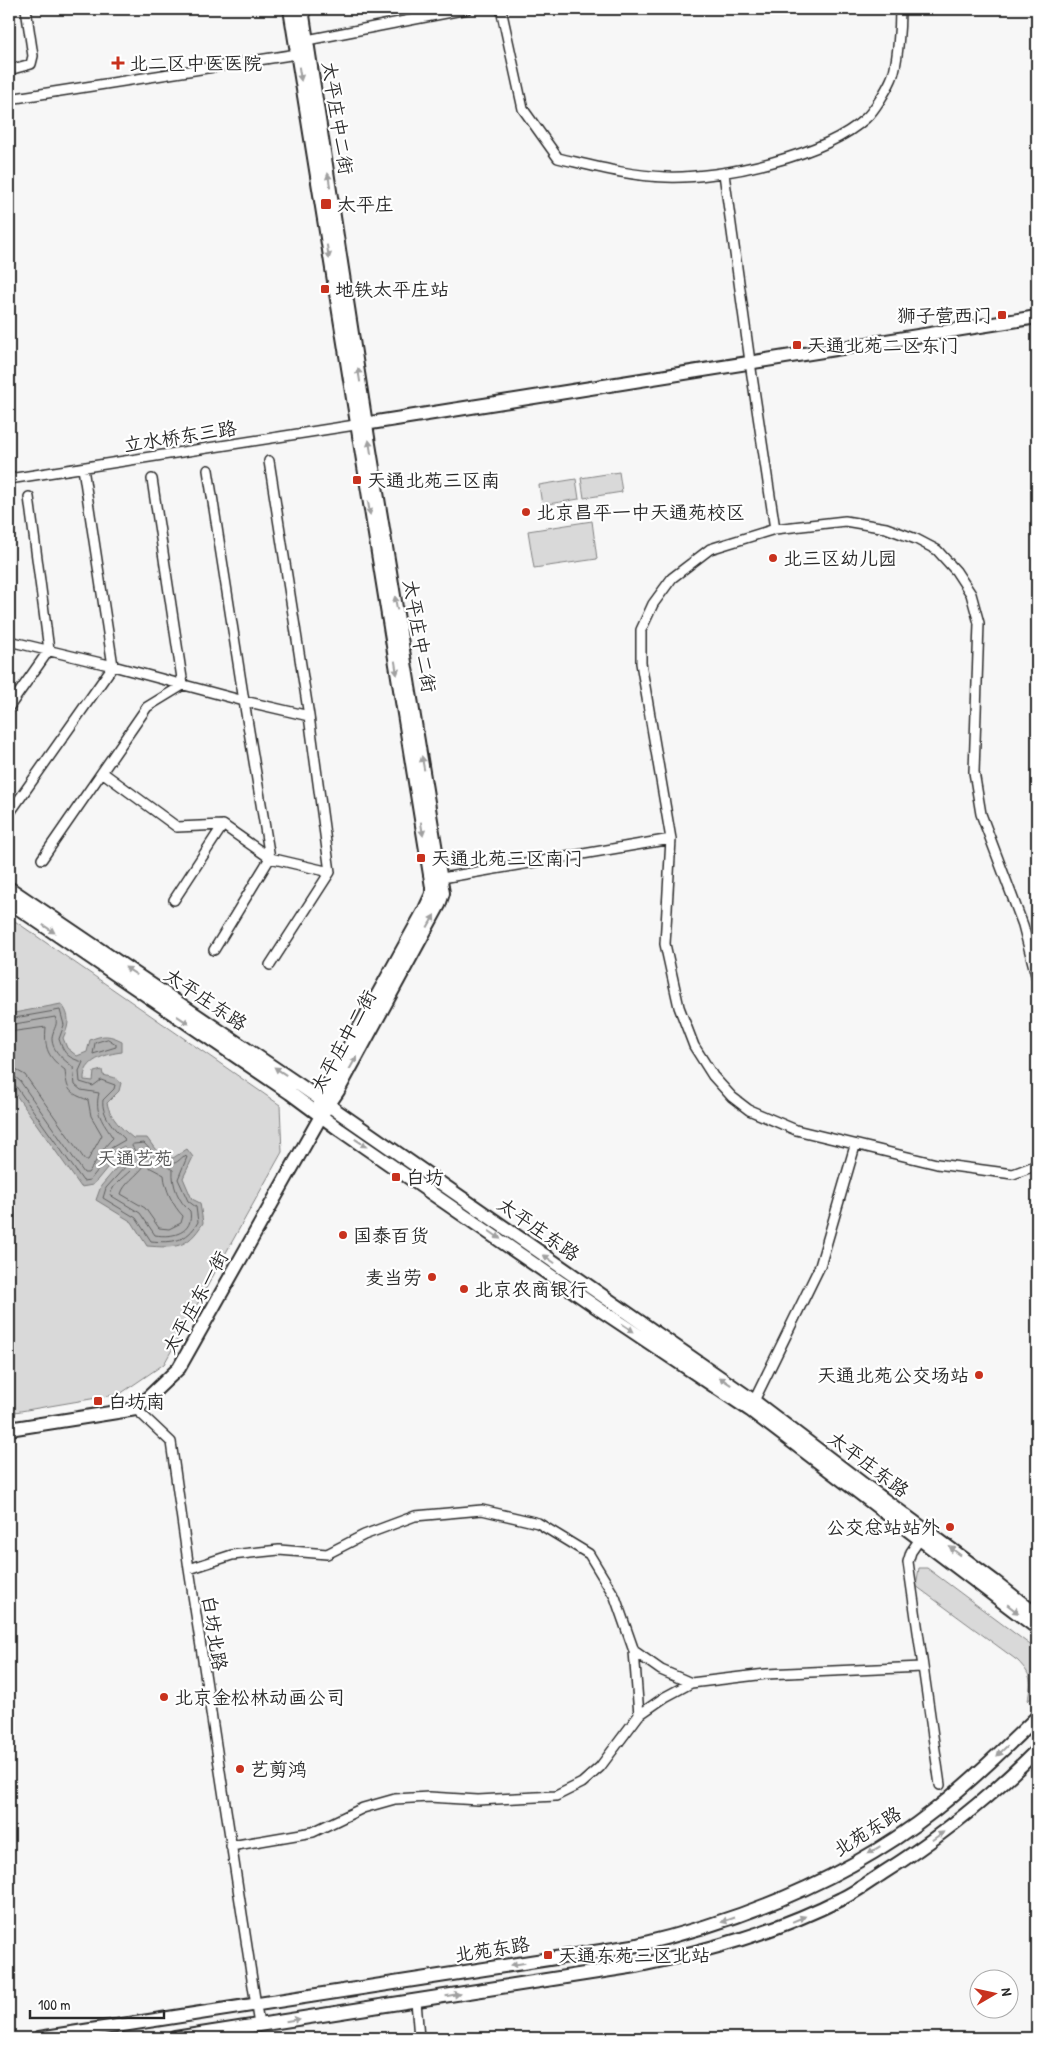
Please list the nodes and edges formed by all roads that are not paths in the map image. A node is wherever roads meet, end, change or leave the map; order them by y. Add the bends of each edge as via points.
1 (26, 9) edge
2 (290, 9) edge
3 (302, 9) edge
4 (467, 9) edge
5 (501, 9) edge
6 (900, 9) edge
7 (307, 40) junction
8 (297, 54) junction
9 (9, 70) edge
10 (9, 98) edge
11 (724, 174) junction
12 (1037, 317) edge
13 (750, 362) junction
14 (361, 424) junction
15 (269, 461) dead end
16 (83, 468) junction
17 (208, 470) dead end
18 (9, 479) edge
19 (152, 479) dead end
20 (29, 497) dead end
21 (775, 529) junction
22 (9, 641) edge
23 (49, 650) junction
24 (113, 666) junction
25 (183, 685) junction
26 (244, 701) junction
27 (9, 707) edge
28 (309, 716) junction
29 (102, 772) junction
30 (11, 811) dead end
31 (223, 825) junction
32 (671, 839) junction
33 (270, 858) junction
34 (42, 859) dead end
35 (330, 872) junction
36 (437, 879) junction
37 (9, 888) edge
38 (174, 900) dead end
39 (9, 902) edge
40 (214, 950) dead end
41 (270, 965) dead end
42 (1037, 979) edge
43 (323, 1107) junction
44 (855, 1146) junction
45 (1037, 1165) edge
46 (752, 1406) junction
47 (136, 1409) junction
48 (9, 1429) edge
49 (924, 1534) junction
50 (188, 1569) junction
51 (1037, 1615) edge
52 (1037, 1628) edge
53 (634, 1651) junction
54 (922, 1667) junction
55 (691, 1683) junction
56 (639, 1715) junction
57 (1037, 1717) edge
58 (1037, 1750) edge
59 (940, 1785) dead end
60 (231, 1846) junction
61 (416, 2000) junction
62 (256, 2005) junction
63 (259, 2025) junction
64 (39, 2038) edge
65 (175, 2038) edge
66 (419, 2038) edge

1 - 9 street via 33,56 31,64
2 - 8 main road, 太平庄中二街
3 - 7 main road, 太平庄中二街
4 - 7 street
5 - 11 street via 523,109 558,158 611,171 666,177
6 - 11 street via 892,79 868,117 844,135 806,152
7 - 8 street
14 -> 7 main road, 太平庄中二街
8 - 10 street
8 -> 14 main road, 太平庄中二街
11 - 13 street
12 - 13 main road
13 - 14 main road
13 - 21 street
14 - 16 street, 立水桥东三路
14 - 36 main road, 太平庄中二街
15 - 28 street
16 - 18 street, 立水桥东三路
16 - 24 street
17 - 26 street
19 - 25 street
20 - 23 street
21 - 32 street via 710,550 672,578 653,604 641,630 641,663
21 - 42 street via 845,520 886,528 937,550 971,594 979,623 974,772 981,814 1023,925
22 - 23 street
23 - 24 street
23 - 27 street
24 - 25 street
24 - 30 street
25 - 26 street
25 - 29 street via 147,707
26 - 28 street
26 - 33 street
28 - 35 street
29 - 31 street via 177,827
29 - 34 street
31 - 33 street
31 - 38 street
32 - 36 street
32 - 44 street via 665,944 679,1007 694,1046 713,1076 732,1097 750,1110 796,1130
33 - 35 street
33 - 40 street
35 - 41 street
36 - 43 main road, 太平庄中二街 via 443,892 439,905
43 -> 37 main road, 太平庄东路
39 -> 43 main road, 太平庄东路 via 281,1087
43 - 46 main road, 太平庄东路
43 - 47 main road, 太平庄东一街 via 179,1368
44 - 45 street via 937,1164 1013,1174
44 - 46 street via 820,1266
46 - 49 main road, 太平庄东路
47 - 48 main road
47 - 50 street, 白坊北路 via 171,1442
51 -> 49 main road, 太平庄东路
49 -> 52 main road, 太平庄东路
49 - 54 street via 908,1562
50 - 53 street via 232,1555 279,1550 327,1554 364,1534 415,1516 482,1510 538,1523 589,1554 615,1597
50 - 60 street, 白坊北路
53 - 55 street via 661,1670
53 - 56 street
54 - 55 street via 766,1674
54 - 59 street
55 - 56 street
56 - 60 street via 600,1767 582,1783 556,1796 478,1800 395,1799 363,1808 313,1832
57 -> 62 main road, 北苑东路 via 935,1810 889,1841 834,1874 738,1916 633,1946
61 -> 58 main road, 北苑东路 via 636,1966 693,1954 796,1920 843,1898 917,1850 1000,1787
60 - 62 street, 白坊北路
63 -> 61 main road, 北苑东路
61 - 66 street
62 - 63 street, 白坊北路
62 - 64 main road, 北苑东路
63 - 65 main road, 北苑东路

